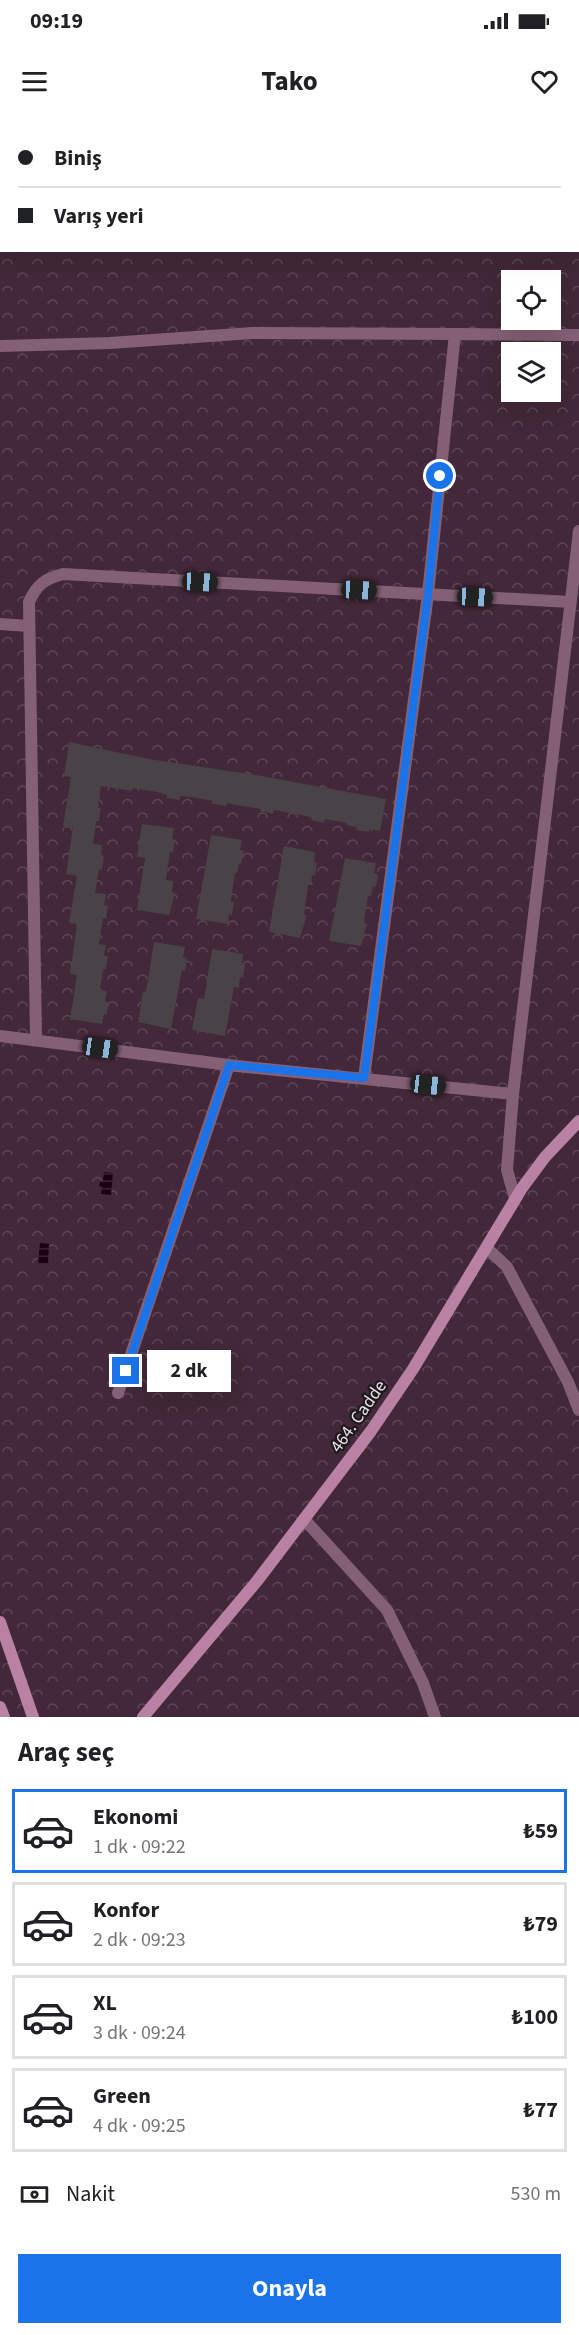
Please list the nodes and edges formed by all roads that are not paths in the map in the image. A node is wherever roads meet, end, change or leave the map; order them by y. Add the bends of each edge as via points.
1 (455, 334) junction
2 (579, 335) edge
3 (0, 346) edge
4 (579, 531) edge
5 (428, 594) junction
6 (570, 602) junction
7 (0, 624) edge
8 (29, 626) junction
9 (0, 1036) edge
10 (36, 1039) junction
11 (229, 1065) junction
12 (364, 1078) junction
13 (513, 1094) junction
14 (579, 1120) edge
15 (515, 1198) junction
16 (487, 1248) junction
17 (118, 1393) dead end
18 (579, 1410) edge
19 (304, 1519) junction
20 (0, 1622) edge
21 (0, 1707) edge
22 (4, 1717) edge
23 (33, 1717) edge
24 (143, 1717) edge
25 (435, 1717) edge

1 - 2 street
1 - 3 street via 252,333
1 - 5 street
4 - 6 street
5 - 6 street
5 - 8 street via 63,574 45,579 34,590
5 - 12 street
6 - 13 street
7 - 8 street
8 - 10 street
9 - 10 street
10 - 11 street
11 - 12 street
11 - 17 street
12 - 13 street
13 - 15 street via 507,1170
14 - 15 street, 464. Cadde
15 - 16 street, 464. Cadde
16 - 18 street via 507,1266
16 - 19 street, 464. Cadde via 414,1370
19 - 24 street, 464. Cadde
19 - 25 street via 387,1610
20 - 23 street
21 - 22 street

